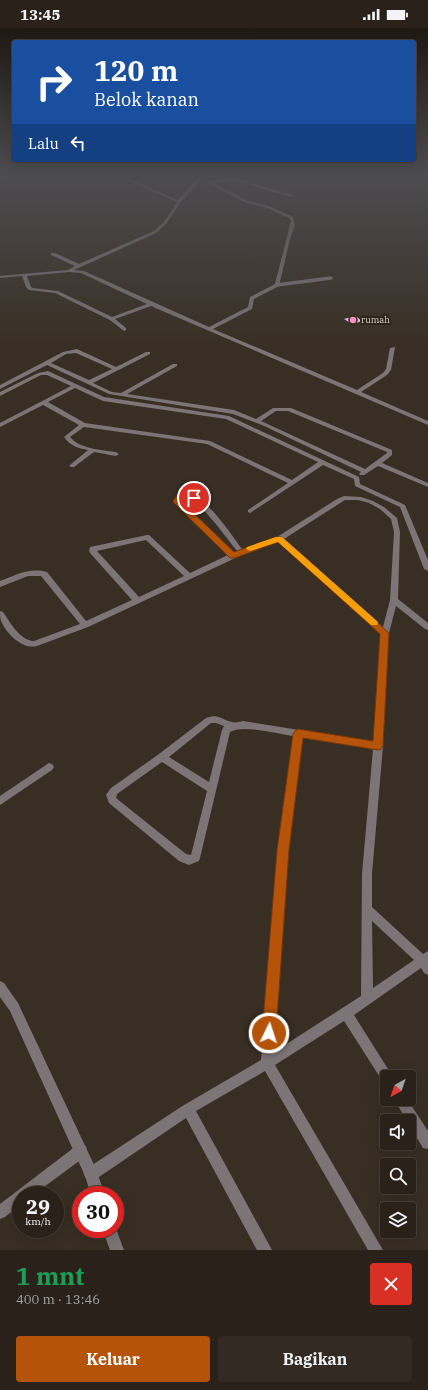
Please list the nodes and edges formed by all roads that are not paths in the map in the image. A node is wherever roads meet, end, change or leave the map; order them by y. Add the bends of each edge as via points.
1 (153, 233) edge
2 (290, 233) edge
3 (53, 254) dead end
4 (79, 266) junction
5 (69, 271) junction
6 (24, 275) junction
7 (0, 277) edge
8 (331, 278) dead end
9 (277, 285) junction
10 (151, 304) junction
11 (112, 319) junction
12 (124, 329) dead end
13 (209, 329) junction
14 (393, 348) dead end
15 (148, 353) dead end
16 (47, 363) junction
17 (175, 364) dead end
18 (116, 369) junction
19 (88, 383) junction
20 (75, 386) junction
21 (0, 387) edge
22 (102, 390) junction
23 (358, 392) junction
24 (0, 394) edge
25 (94, 394) junction
26 (122, 395) junction
27 (43, 402) junction
28 (256, 421) junction
29 (428, 423) edge
30 (264, 424) junction
31 (0, 425) edge
32 (83, 425) junction
33 (255, 430) junction
34 (92, 450) junction
35 (116, 454) dead end
36 (323, 462) junction
37 (377, 463) junction
38 (72, 466) dead end
39 (365, 471) junction
40 (357, 478) junction
41 (292, 482) junction
42 (428, 485) edge
43 (250, 511) dead end
44 (213, 518) junction
45 (199, 523) junction
46 (279, 539) junction
47 (241, 552) junction
48 (233, 556) junction
49 (428, 569) edge
50 (189, 576) junction
51 (0, 584) edge
52 (394, 600) junction
53 (138, 601) junction
54 (0, 614) edge
55 (85, 625) junction
56 (428, 627) edge
57 (385, 633) junction
58 (232, 726) junction
59 (298, 734) junction
60 (378, 746) junction
61 (162, 757) junction
62 (49, 767) dead end
63 (212, 789) junction
64 (0, 801) edge
65 (366, 908) junction
66 (426, 962) edge
67 (0, 987) edge
68 (367, 999) junction
69 (346, 1013) junction
70 (266, 1063) junction
71 (382, 1070) edge
72 (404, 1106) edge
73 (188, 1109) junction
74 (428, 1143) edge
75 (81, 1151) junction
76 (91, 1174) junction
77 (34, 1186) edge
78 (95, 1186) edge
79 (12, 1203) edge
80 (0, 1212) edge
81 (113, 1238) edge
82 (116, 1250) edge
83 (265, 1250) edge
84 (376, 1250) edge

1 - 4 street
2 - 9 street
3 - 4 street
4 - 5 street
5 - 6 street
5 - 10 street via 90,275
6 - 7 street
6 - 11 street via 29,288 56,292
8 - 9 lane
9 - 13 street via 252,298 250,308
10 - 11 street
10 - 13 street
11 - 12 street
13 - 23 street
14 - 23 street via 389,369
15 - 18 street
16 - 18 street via 65,353 77,351
16 - 19 street
16 - 21 street
17 - 26 street
18 - 19 street
19 - 22 street
20 - 24 street via 45,373
20 - 25 street
20 - 27 street
22 - 25 street
22 - 26 street
23 - 29 street
25 - 33 street via 104,399 227,417
26 - 28 street via 234,412
27 - 31 street
27 - 32 street
28 - 30 street
28 - 37 street via 274,409 294,410 390,451 390,454
30 - 33 street
30 - 39 street
32 - 34 street via 67,437 68,440
32 - 41 street via 208,442
33 - 36 street
34 - 35 street
34 - 38 street
36 - 40 street
36 - 41 street
37 - 39 street
37 - 42 street
39 - 40 street
40 - 49 street via 357,485 403,506
41 - 43 street
44 - 45 street
44 - 45 street via 194,498 185,495 178,497 177,501
44 - 47 street
45 - 48 street
46 - 47 street
46 - 52 street via 339,500 360,498 371,502 394,518 397,532
46 - 57 street
47 - 48 street
48 - 50 street
50 - 53 street
50 - 53 street via 147,537 93,549
51 - 55 street via 31,572 44,574
52 - 56 street
52 - 57 street
53 - 55 street
54 - 55 street via 21,642 26,644 34,644
57 - 60 street
58 - 59 street via 243,725
58 - 61 street via 217,719 209,720
58 - 63 street via 226,730
59 - 60 street
59 - 70 street via 283,850
60 - 65 street
61 - 63 street
61 - 63 street via 114,791 111,795 112,800 183,858 195,858
62 - 64 street
65 - 66 street
65 - 68 street
66 - 68 street
67 - 75 street via 14,1007
68 - 69 street
69 - 70 street
69 - 71 street
70 - 73 street
70 - 84 street
72 - 74 street
73 - 76 street
73 - 83 street
75 - 76 street
75 - 77 street
76 - 78 street
79 - 80 street
81 - 82 street

